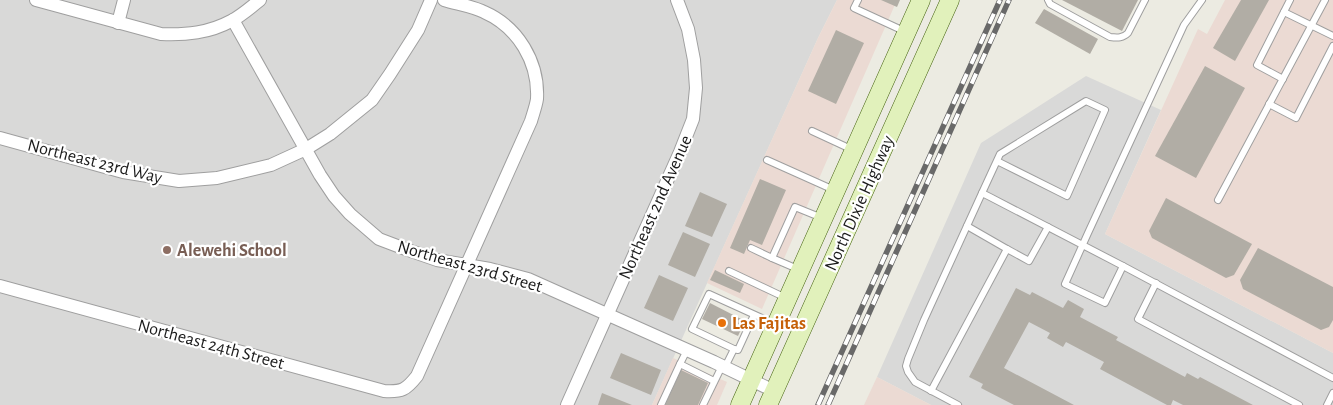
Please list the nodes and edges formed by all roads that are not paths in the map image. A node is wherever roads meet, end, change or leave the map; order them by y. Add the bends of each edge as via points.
1 (36, 0) edge
2 (124, 0) edge
3 (260, 0) edge
4 (431, 0) edge
5 (444, 0) edge
6 (677, 0) edge
7 (858, 0) edge
8 (920, 0) edge
9 (950, 0) edge
10 (1048, 0) edge
11 (1145, 0) edge
12 (1202, 0) edge
13 (1290, 0) edge
14 (1325, 0) edge
15 (1284, 12) junction
16 (232, 20) junction
17 (118, 22) junction
18 (1311, 26) junction
19 (906, 32) junction
20 (1333, 36) edge
21 (1333, 46) edge
22 (887, 76) junction
23 (1283, 79) junction
24 (910, 87) junction
25 (1269, 104) junction
26 (812, 131) dead end
27 (0, 138) edge
28 (306, 149) junction
29 (853, 150) junction
30 (767, 160) dead end
31 (997, 161) junction
32 (835, 190) junction
33 (982, 193) junction
34 (1218, 200) dead end
35 (823, 218) junction
36 (967, 226) junction
37 (1048, 227) junction
38 (1083, 245) junction
39 (751, 248) dead end
40 (1007, 249) junction
41 (772, 258) junction
42 (467, 265) junction
43 (1124, 266) junction
44 (800, 270) junction
45 (729, 271) dead end
46 (1156, 283) junction
47 (0, 286) edge
48 (787, 299) junction
49 (607, 314) junction
50 (754, 315) junction
51 (776, 325) junction
52 (734, 349) junction
53 (686, 350) junction
54 (680, 364) junction
55 (723, 367) junction
56 (1333, 378) edge
57 (751, 380) junction
58 (714, 381) junction
59 (931, 391) junction
60 (1333, 393) edge
61 (771, 398) edge
62 (567, 405) edge
63 (661, 405) edge
64 (703, 405) edge
65 (740, 405) edge
66 (958, 405) edge
67 (1299, 405) edge
68 (1327, 405) edge

1 - 17 street
2 - 17 street
3 - 16 street
4 - 28 street, Northeast 23rd Way via 418,30 372,100
5 - 42 street via 484,12 505,24 524,46 536,80 537,100 531,121
6 - 49 street, Northeast 2nd Avenue via 688,29 694,60 694,119
7 - 19 lane via 854,8
8 - 19 main road, North Dixie Highway
9 - 24 main road, North Dixie Highway
10 - 11 lane via 1110,37 1118,38 1128,33
12 - 38 lane via 1184,25
13 - 15 lane
14 - 18 lane
15 - 18 lane
15 - 23 lane via 1257,65
16 - 17 street via 201,32 174,35
16 - 28 street, Northeast 23rd Street
18 - 20 lane
18 - 23 lane
19 - 22 main road, North Dixie Highway
21 - 25 lane via 1296,118
22 - 24 main road
22 - 29 main road, North Dixie Highway
23 - 25 lane
24 - 61 main road, North Dixie Highway
25 - 34 lane
26 - 29 lane
27 - 28 street, Northeast 23rd Way via 123,172 179,181 217,178 271,165
28 - 42 street, Northeast 23rd Street via 334,196 379,238 437,260
29 - 32 main road, North Dixie Highway
30 - 32 lane
31 - 31 lane via 1000,154 1086,101 1105,110 1067,196
31 - 33 lane
32 - 35 main road, North Dixie Highway
33 - 36 lane
33 - 37 lane
35 - 41 lane via 795,207
35 - 44 main road, North Dixie Highway
36 - 40 lane
36 - 59 lane via 906,366 915,382
37 - 38 lane
37 - 40 lane via 1029,261
38 - 43 lane
38 - 43 lane via 1065,284 1105,303
39 - 41 lane
40 - 59 lane
41 - 44 lane
42 - 47 street, Northeast 24th Street via 417,376 409,386 397,392 384,392
42 - 49 street, Northeast 23rd Street via 528,279
43 - 46 lane
44 - 48 main road, North Dixie Highway
45 - 48 lane
46 - 56 lane
46 - 67 lane via 1138,318
48 - 51 main road, North Dixie Highway
49 - 53 street, Northeast 23rd Street
49 - 62 street, Northeast 2nd Avenue
50 - 51 lane
50 - 52 lane via 738,350
50 - 52 lane via 709,294 692,329
51 - 57 main road, North Dixie Highway
52 - 55 lane
53 - 54 lane
53 - 55 street, Northeast 23rd Street
54 - 58 lane
54 - 63 lane
55 - 57 street, Northeast 23rd Street
55 - 58 lane
57 - 61 street, Northeast 23rd Street
57 - 65 main road, North Dixie Highway
58 - 64 lane
59 - 66 lane
60 - 68 lane

